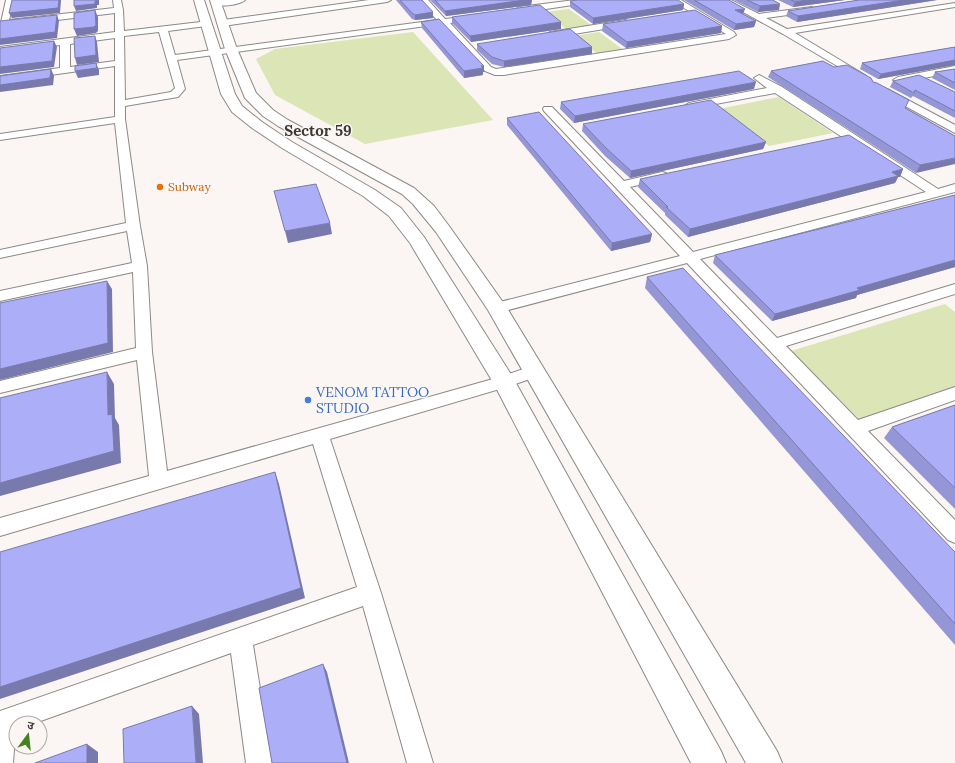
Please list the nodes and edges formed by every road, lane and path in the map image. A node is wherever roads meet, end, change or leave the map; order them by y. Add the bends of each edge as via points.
1 (10, 0) edge
2 (240, 0) edge
3 (312, 0) edge
4 (387, 0) edge
5 (423, 0) edge
6 (592, 0) edge
7 (675, 0) edge
8 (726, 0) edge
9 (118, 5) edge
10 (955, 5) edge
11 (781, 6) edge
12 (816, 8) edge
13 (212, 10) edge
14 (320, 12) junction
15 (506, 12) edge
16 (696, 12) junction
17 (792, 12) junction
18 (681, 15) edge
19 (483, 16) edge
20 (758, 17) junction
21 (444, 21) junction
22 (635, 22) edge
23 (2, 24) edge
24 (163, 29) junction
25 (786, 32) junction
26 (118, 35) junction
27 (544, 36) edge
28 (65, 42) junction
29 (0, 50) edge
30 (223, 50) junction
31 (171, 58) junction
32 (119, 63) junction
33 (955, 69) edge
34 (65, 70) junction
35 (918, 76) junction
36 (759, 78) dead end
37 (0, 80) edge
38 (868, 81) edge
39 (930, 83) edge
40 (778, 89) junction
41 (119, 104) junction
42 (676, 108) edge
43 (548, 109) dead end
44 (120, 119) junction
45 (583, 126) edge
46 (567, 129) junction
47 (955, 130) edge
48 (848, 135) junction
49 (0, 138) edge
50 (833, 139) edge
51 (674, 173) edge
52 (621, 185) junction
53 (955, 188) edge
54 (936, 193) junction
55 (133, 226) junction
56 (0, 254) edge
57 (691, 258) junction
58 (140, 266) junction
59 (952, 294) edge
60 (0, 296) edge
61 (497, 308) junction
62 (775, 344) junction
63 (144, 352) junction
64 (534, 372) junction
65 (504, 382) junction
66 (0, 387) edge
67 (955, 393) edge
68 (854, 429) junction
69 (320, 436) junction
70 (159, 482) junction
71 (0, 527) edge
72 (955, 534) edge
73 (370, 593) junction
74 (240, 639) junction
75 (2, 722) edge
76 (0, 763) edge
77 (259, 763) edge
78 (420, 763) edge
79 (709, 763) edge
80 (765, 763) edge

1 - 23 street
2 - 13 street
3 - 14 street
4 - 14 street
5 - 21 street
6 - 15 street
7 - 16 street
8 - 20 street
9 - 23 street
9 - 26 street
10 - 25 street
11 - 17 street
12 - 17 street
13 - 14 street
13 - 24 street
13 - 30 street
16 - 18 street
16 - 21 street via 731,35 504,72 488,70 473,47
17 - 20 street
19 - 21 street
20 - 25 street
21 - 30 street via 333,32
22 - 27 street
24 - 26 street
24 - 31 street
25 - 38 street
26 - 28 street
26 - 32 street
28 - 29 street
28 - 34 street
30 - 31 street
30 - 61 street via 250,95 268,113 310,139 408,191 419,200
30 - 65 street via 228,94 237,109 287,145 369,193 395,212 418,241
31 - 41 street via 180,89 174,95
32 - 34 street
32 - 41 street
33 - 35 street
34 - 37 street
35 - 39 street
35 - 47 street via 881,86
36 - 40 street
40 - 42 street
40 - 48 street
41 - 44 street
43 - 46 street
44 - 49 street
44 - 55 street
45 - 46 street
46 - 52 street
48 - 50 street
48 - 54 street
51 - 52 street
52 - 57 street
53 - 54 street
54 - 57 street
55 - 56 street
55 - 58 street
57 - 61 street
57 - 62 street
58 - 60 street
58 - 63 street
59 - 62 street
61 - 64 street
62 - 68 street
63 - 66 street
63 - 70 street
64 - 65 street
64 - 80 street
65 - 69 street
65 - 79 street
67 - 68 street
68 - 72 street
69 - 70 street
69 - 73 street
70 - 71 street
73 - 74 street
73 - 78 street
74 - 75 street
74 - 77 street
75 - 76 street

